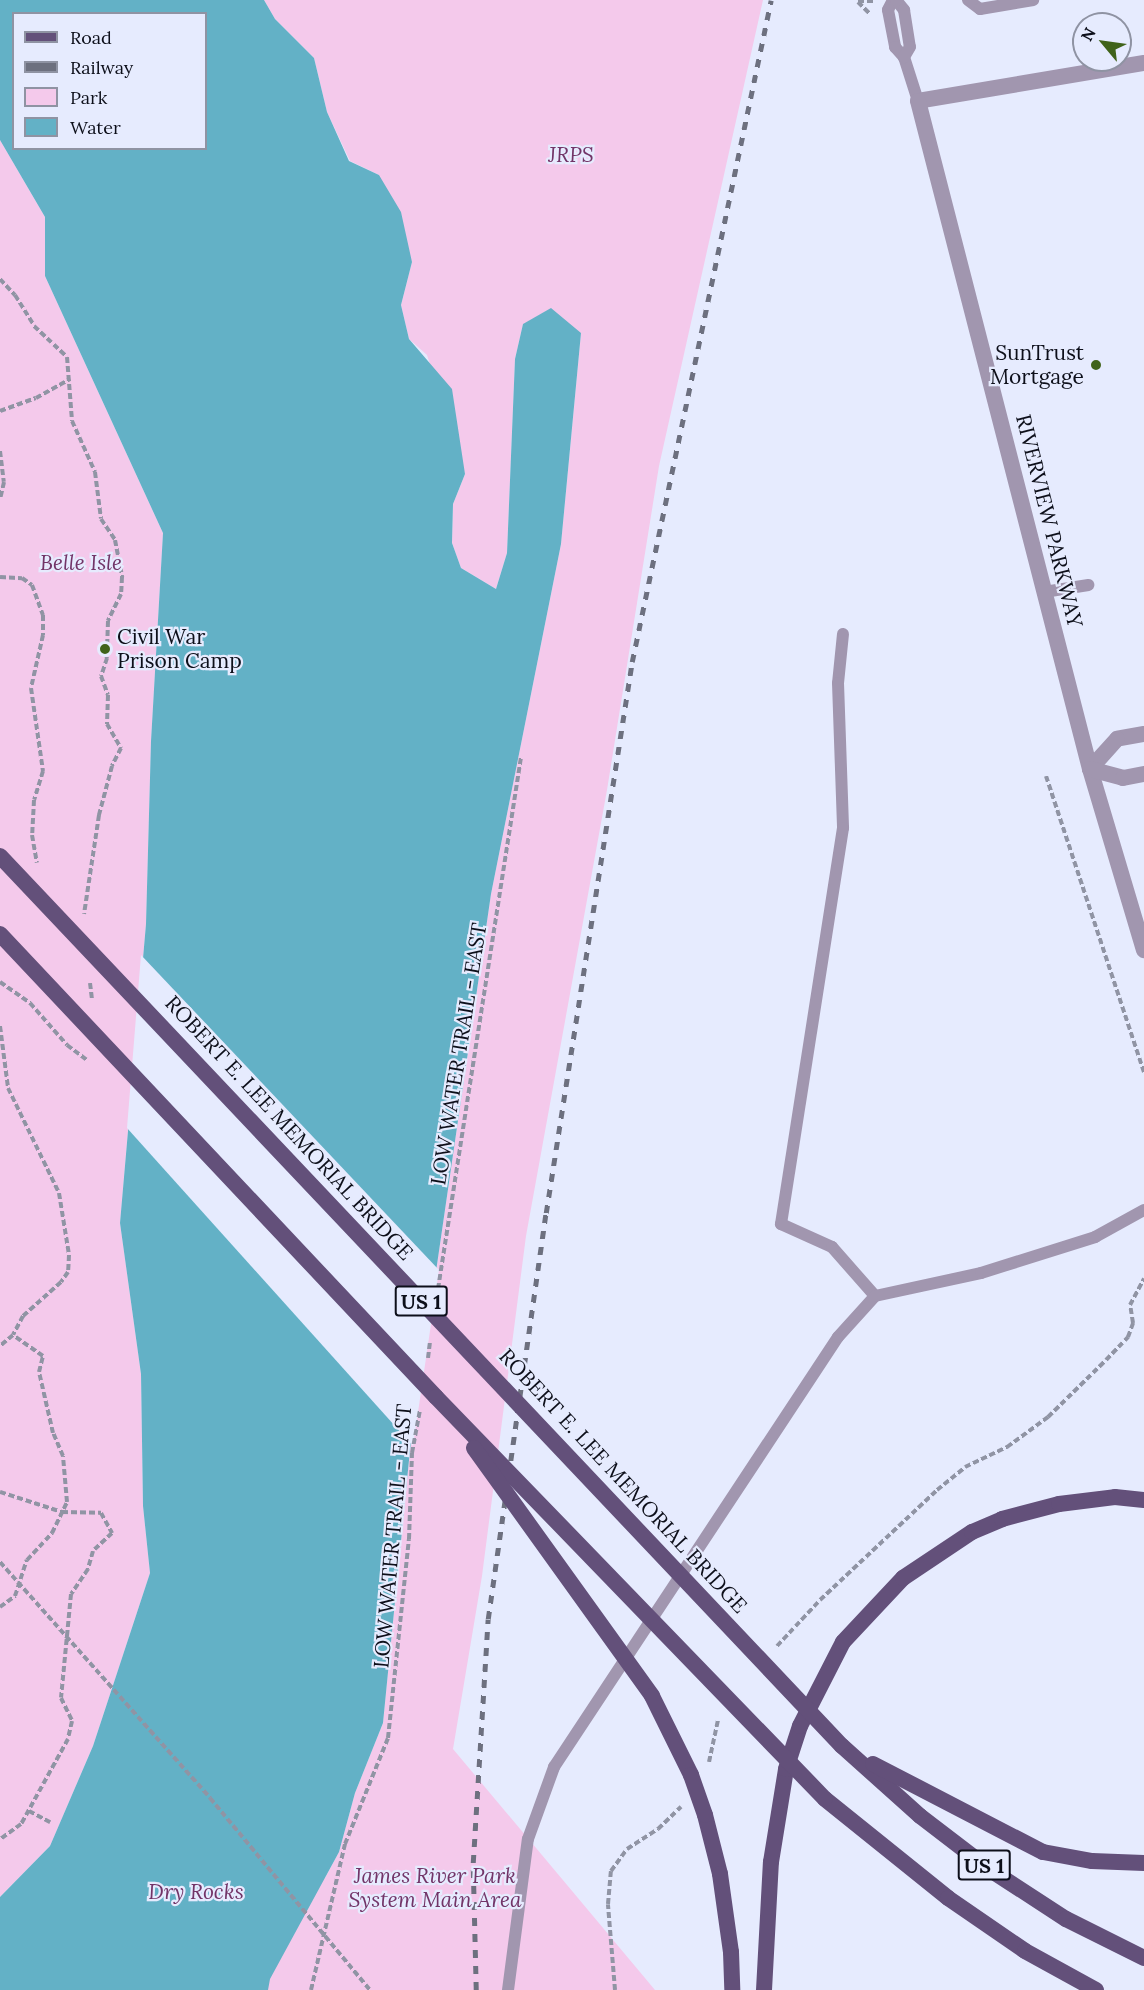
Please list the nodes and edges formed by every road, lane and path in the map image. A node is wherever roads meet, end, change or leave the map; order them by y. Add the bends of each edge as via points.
1 (858, 0) edge
2 (894, 0) edge
3 (968, 0) edge
4 (1033, 0) edge
5 (879, 1) edge
6 (1144, 63) edge
7 (918, 101) junction
8 (0, 279) edge
9 (70, 379) junction
10 (0, 411) edge
11 (0, 451) edge
12 (0, 500) edge
13 (0, 577) edge
14 (1088, 585) dead end
15 (1044, 592) junction
16 (843, 634) dead end
17 (1144, 734) edge
18 (521, 757) dead end
19 (1090, 769) junction
20 (1144, 774) edge
21 (1046, 776) dead end
22 (0, 856) edge
23 (38, 868) dead end
24 (82, 924) dead end
25 (0, 934) edge
26 (1144, 950) edge
27 (89, 975) dead end
28 (0, 982) edge
29 (92, 1007) dead end
30 (0, 1026) edge
31 (87, 1052) dead end
32 (1144, 1072) edge
33 (1144, 1210) edge
34 (875, 1296) junction
35 (436, 1300) dead end
36 (13, 1335) junction
37 (431, 1336) dead end
38 (0, 1346) edge
39 (427, 1359) dead end
40 (436, 1397) junction
41 (420, 1407) dead end
42 (0, 1492) edge
43 (1144, 1500) edge
44 (62, 1512) junction
45 (0, 1562) edge
46 (0, 1607) edge
47 (842, 1746) junction
48 (29, 1811) junction
49 (50, 1822) dead end
50 (0, 1839) edge
51 (1144, 1863) edge
52 (1144, 1958) edge
53 (311, 1990) edge
54 (370, 1990) edge
55 (508, 1990) edge
56 (732, 1990) edge
57 (764, 1990) edge
58 (1096, 1990) edge

1 - 5 path
2 - 7 lane via 888,10 895,47 904,57
3 - 4 lane via 980,9
6 - 7 street
7 - 15 street, RIVERVIEW PARKWAY
8 - 9 path via 34,326 64,351
9 - 10 path via 36,398
9 - 24 path via 72,421 95,472 101,519 115,540 122,577 121,594 108,621 107,658 101,676 108,695 107,724 121,748 112,766 97,824
11 - 12 path via 4,482
13 - 23 path via 22,579 32,585 43,615 41,645 31,681 43,771 34,800 32,835
14 - 15 lane
15 - 19 street, RIVERVIEW PARKWAY
16 - 34 lane via 838,683 843,828 781,1224 832,1247
17 - 19 street via 1116,739
18 - 35 path, LOW WATER TRAIL - EAST
19 - 20 street via 1123,778
19 - 26 street, RIVERVIEW PARKWAY
21 - 32 path
22 - 47 main road, ROBERT E. LEE MEMORIAL BRIDGE / US 1, bridge
25 - 40 main road, US 1, bridge
27 - 29 path
28 - 31 path via 30,1003 67,1045 96,1066
30 - 36 path via 8,1088 59,1193 69,1255 68,1272 23,1316
33 - 34 lane via 1095,1237 981,1273
34 - 55 lane via 838,1336 554,1767 528,1839
36 - 38 path
36 - 44 path via 43,1356 39,1372 67,1482 67,1502
37 - 39 path
40 - 56 main road, bridge via 652,1696 705,1815 720,1874
40 - 58 main road, US 1, bridge via 825,1798 948,1898 1025,1951
41 - 53 path, LOW WATER TRAIL - EAST via 412,1453 409,1539 388,1738 345,1844
42 - 44 path
43 - 57 main road via 1115,1497 1059,1504 1011,1516 972,1532 903,1578 850,1634 824,1674 786,1769 771,1862
44 - 46 path via 52,1533 27,1560 15,1596
44 - 48 path via 102,1513 112,1533 93,1551 88,1569 71,1594 61,1698 72,1721 68,1739
45 - 54 path, bridge via 210,1798
47 - 51 main road via 931,1797 1043,1852 1092,1861
47 - 52 main road, US 1 via 920,1816 992,1871 1066,1919
48 - 49 path
48 - 50 path via 21,1824

